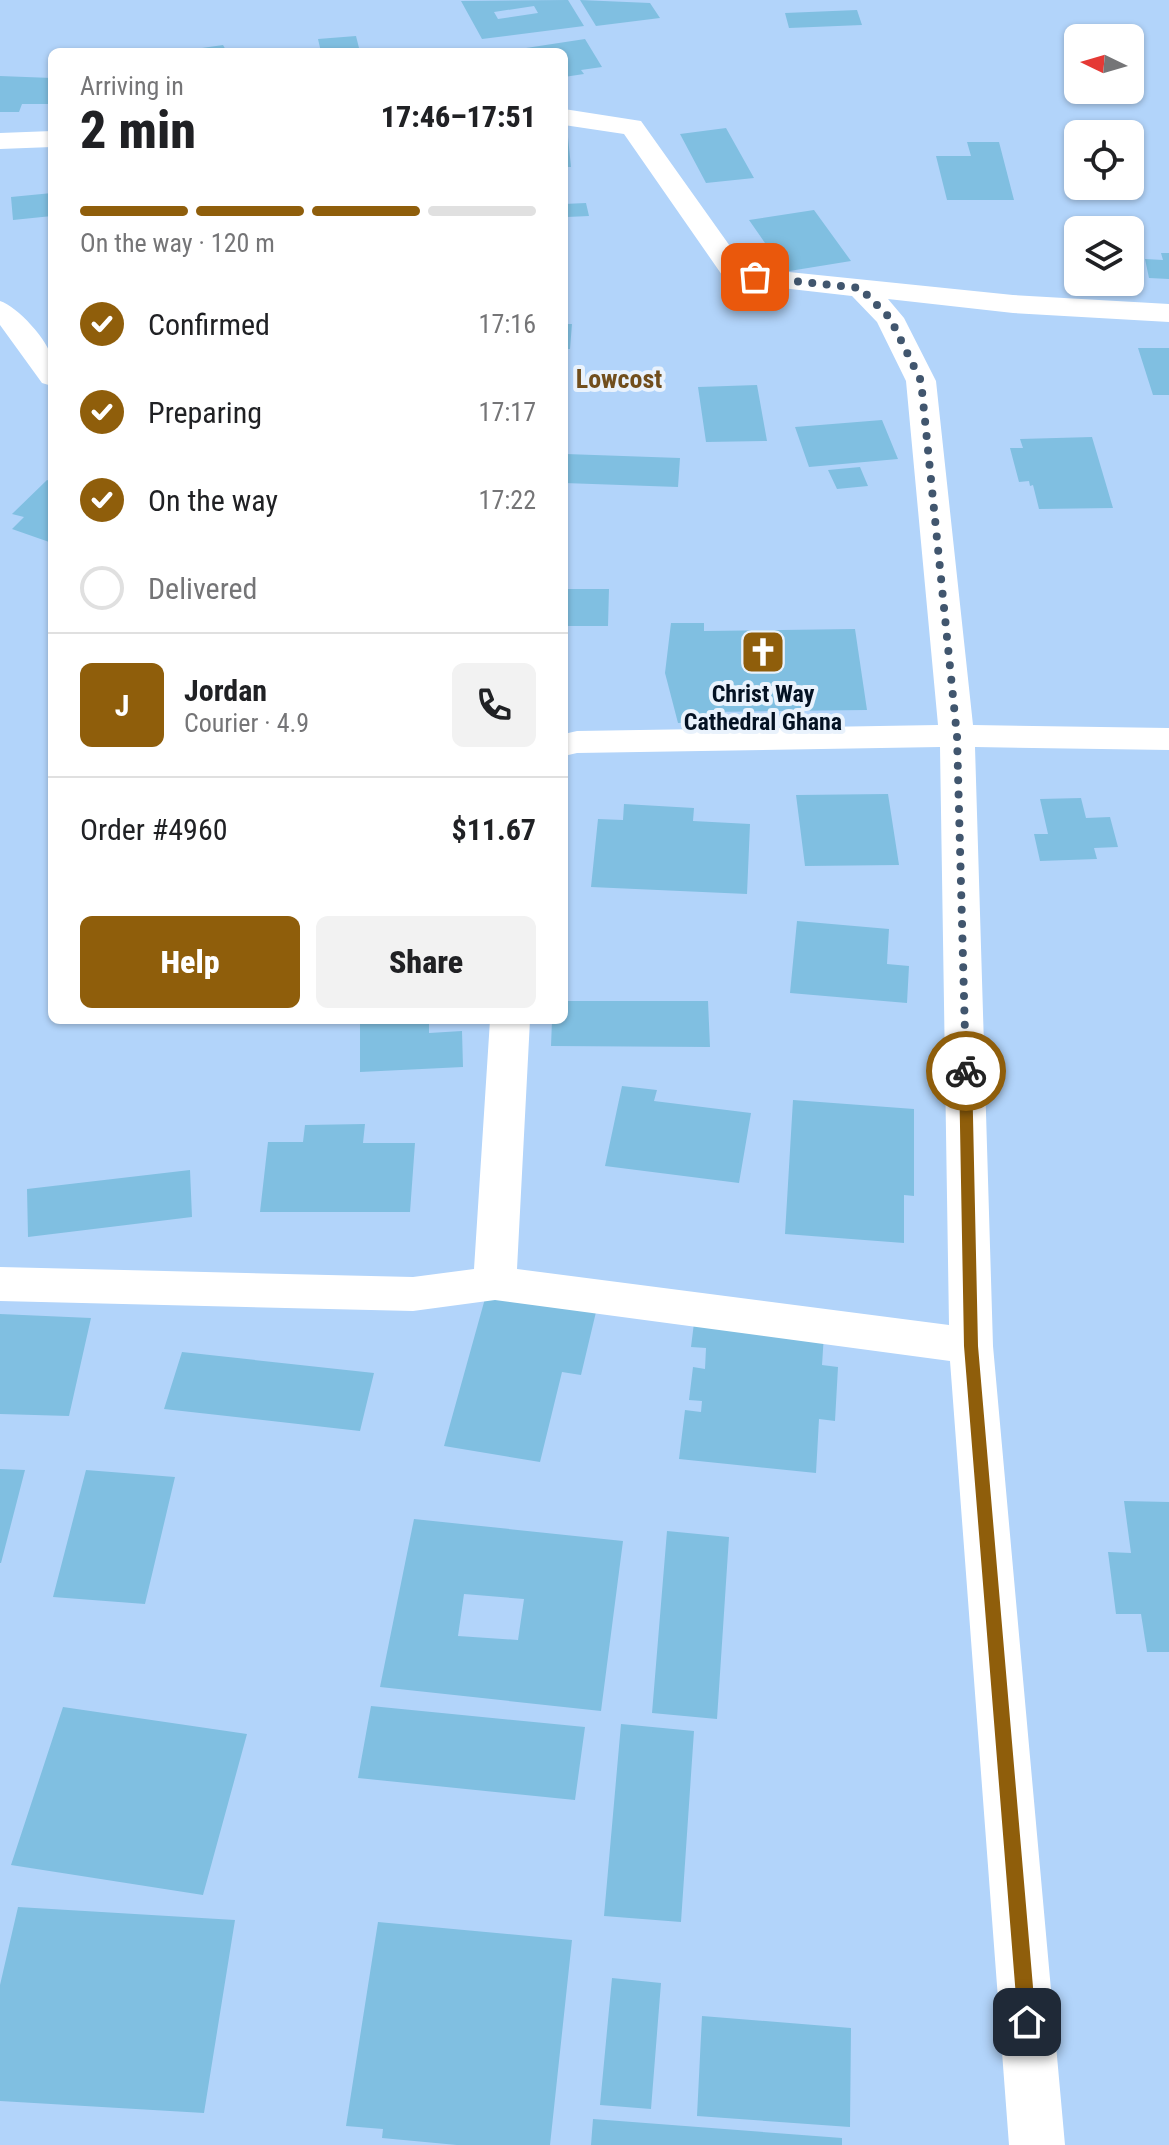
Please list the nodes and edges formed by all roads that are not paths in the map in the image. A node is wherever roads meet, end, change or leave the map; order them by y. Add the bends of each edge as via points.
1 (568, 118) edge
2 (48, 139) edge
3 (0, 141) edge
4 (860, 288) junction
5 (0, 310) edge
6 (1169, 313) edge
7 (48, 371) edge
8 (957, 736) junction
9 (1169, 739) edge
10 (568, 744) edge
11 (510, 1024) edge
12 (495, 1283) junction
13 (0, 1284) edge
14 (971, 1346) junction
15 (1037, 2145) edge

1 - 4 street via 632,127 732,269 755,277
2 - 3 street
4 - 6 street
4 - 8 street via 890,318 921,381
5 - 7 street
8 - 9 street
8 - 10 street
8 - 14 street
11 - 12 street
12 - 13 street via 413,1294
12 - 14 street
14 - 15 street

